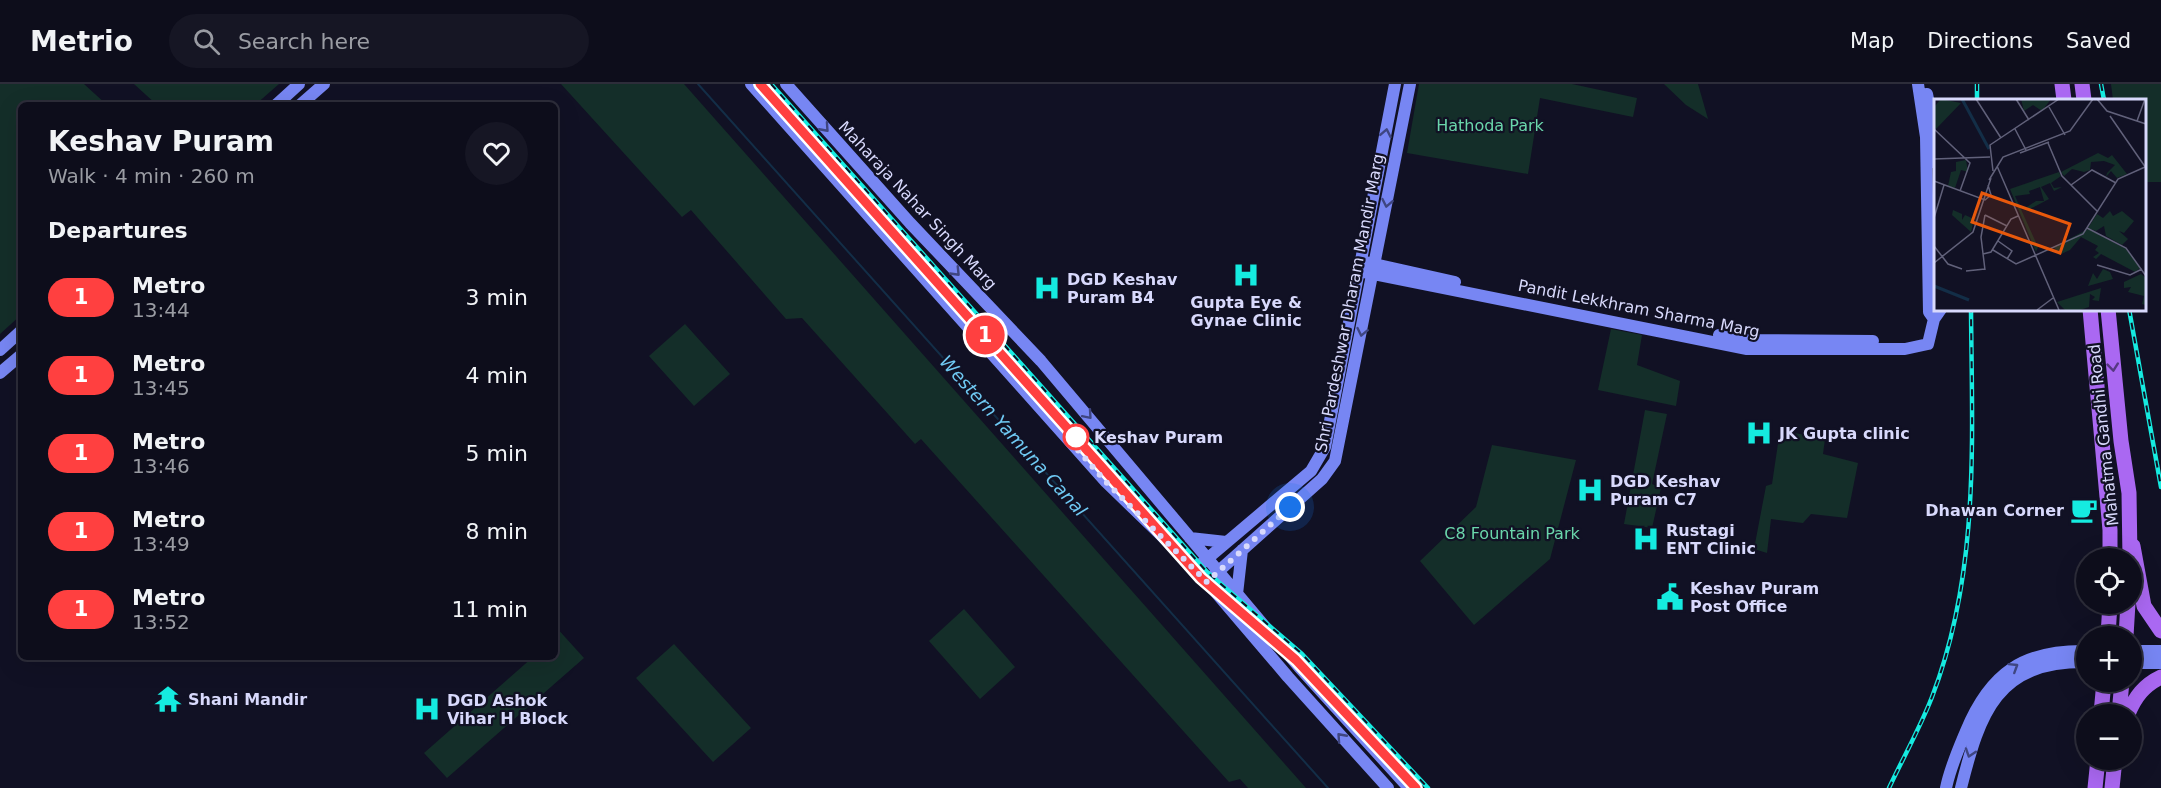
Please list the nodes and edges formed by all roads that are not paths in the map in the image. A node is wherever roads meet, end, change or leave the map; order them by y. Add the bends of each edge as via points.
1 (299, 84) edge
2 (324, 84) edge
3 (752, 84) edge
4 (786, 84) edge
5 (1395, 84) edge
6 (1410, 84) edge
7 (1918, 84) edge
8 (1924, 84) edge
9 (2062, 84) edge
10 (2082, 84) edge
11 (2064, 99) edge
12 (2084, 99) edge
13 (279, 102) edge
14 (303, 102) edge
15 (1927, 110) junction
16 (1934, 151) edge
17 (1360, 266) junction
18 (1375, 270) junction
19 (2090, 310) edge
20 (2108, 310) edge
21 (1937, 314) edge
22 (18, 334) edge
23 (0, 350) edge
24 (18, 358) edge
25 (0, 373) edge
26 (2131, 529) junction
27 (1190, 538) junction
28 (1227, 542) junction
29 (2110, 548) edge
30 (2130, 548) edge
31 (1242, 550) junction
32 (1207, 558) junction
33 (1196, 569) junction
34 (1218, 572) junction
35 (1207, 582) junction
36 (1237, 594) junction
37 (2161, 631) edge
38 (2076, 651) edge
39 (2142, 651) edge
40 (2161, 651) edge
41 (2076, 663) edge
42 (2142, 663) edge
43 (2161, 663) edge
44 (2161, 677) edge
45 (2132, 704) edge
46 (2096, 770) edge
47 (2114, 770) edge
48 (1384, 784) edge
49 (2094, 786) edge
50 (1408, 788) edge
51 (1946, 788) edge
52 (1961, 788) edge
53 (2112, 788) edge

1 - 13 main road
2 - 14 main road
3 - 33 main road via 1106,482
4 -> 27 main road, Maharaja Nahar Singh Marg via 1041,361
17 -> 5 main road, Shri Pardeshwar Dharam Mandir Marg
6 -> 18 main road, Shri Pardeshwar Dharam Mandir Marg
7 - 15 main road, Pandit Lekkhram Sharma Marg
8 - 15 main road, Pandit Lekkhram Sharma Marg
9 - 11 main road
10 - 12 main road
15 - 16 main road, Pandit Lekkhram Sharma Marg
15 - 21 main road, Pandit Lekkhram Sharma Marg via 1929,312
17 - 18 main road, Pandit Lekkhram Sharma Marg
17 - 28 main road, Shri Pardeshwar Dharam Mandir Marg via 1325,447 1318,463
18 - 21 main road, Pandit Lekkhram Sharma Marg via 1747,349 1905,349 1928,344
18 -> 31 main road, Shri Pardeshwar Dharam Mandir Marg via 1335,461 1322,479
19 - 29 main road, Mahatma Gandhi Road
20 -> 26 main road, Mahatma Gandhi Road
22 - 23 main road
24 - 25 main road
26 - 30 main road, Mahatma Gandhi Road
26 - 37 main road via 2144,606
27 - 28 main road
27 - 32 main road, Maharaja Nahar Singh Marg
28 - 32 main road, Shri Pardeshwar Dharam Mandir Marg
31 - 34 main road, Shri Pardeshwar Dharam Mandir Marg
31 - 36 main road
32 - 33 main road, Shri Pardeshwar Dharam Mandir Marg
32 - 34 main road, Maharaja Nahar Singh Marg
33 - 35 main road
34 - 35 main road, Shri Pardeshwar Dharam Mandir Marg
34 - 36 main road, Maharaja Nahar Singh Marg
48 -> 35 main road
36 - 50 main road, Maharaja Nahar Singh Marg
51 -> 38 main road via 1954,757 1974,712 2000,676 2040,655
39 - 40 main road
41 -> 52 main road via 2044,665 2023,674 1991,702 1979,726
42 - 43 main road
44 - 45 main road via 2151,681
46 - 49 main road
47 - 53 main road

